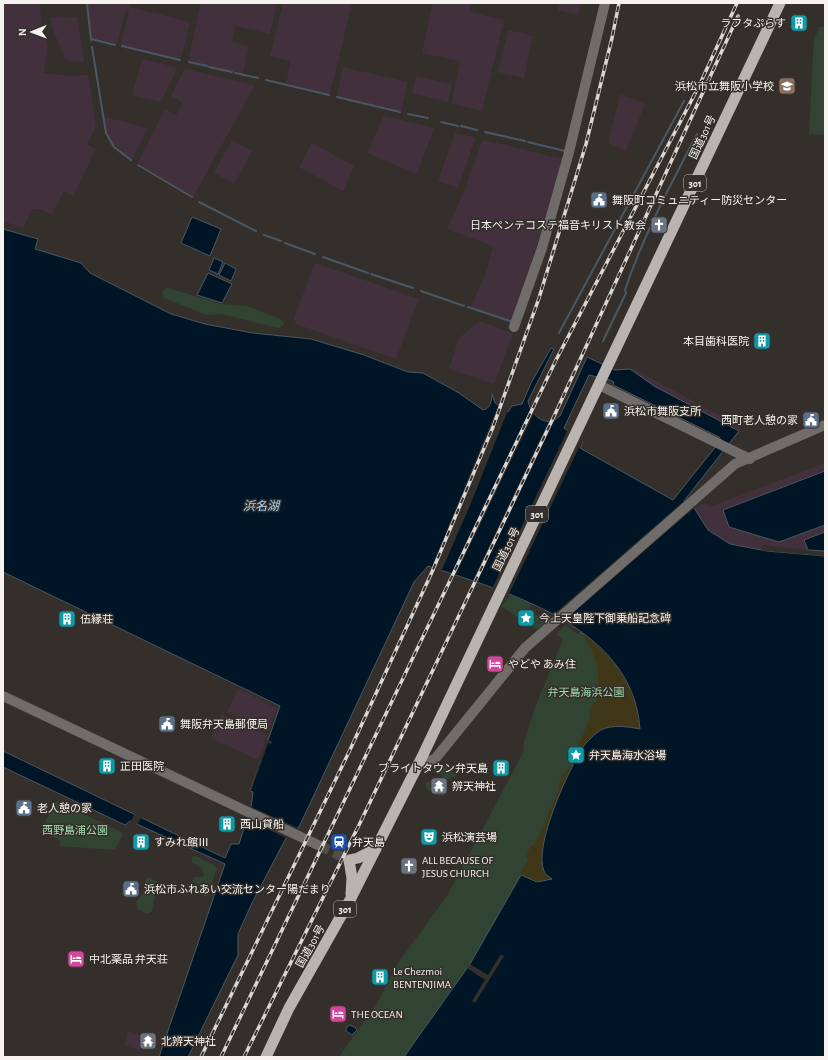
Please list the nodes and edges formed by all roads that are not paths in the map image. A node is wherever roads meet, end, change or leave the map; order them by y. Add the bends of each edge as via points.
1 (605, 3) edge
2 (780, 3) edge
3 (514, 328) dead end
4 (600, 382) junction
5 (825, 425) edge
6 (750, 459) junction
7 (3, 696) edge
8 (421, 759) junction
9 (320, 846) tunnel mouth
10 (376, 849) junction
11 (350, 900) junction
12 (266, 1057) edge

1 - 3 street via 564,171 542,248
2 - 4 highway, 国道301号 / 301
4 - 6 street
4 - 8 highway, 国道301号 / 301
5 - 6 street
6 - 8 street via 735,464 559,617 517,657 436,759 428,762
7 - 9 street
8 - 10 highway, 国道301号 / 301
10 - 11 highway, 国道301号 / 301
10 - 11 highway via 358,858 347,859 352,878
11 - 12 highway, 国道301号 / 301 via 284,1018

